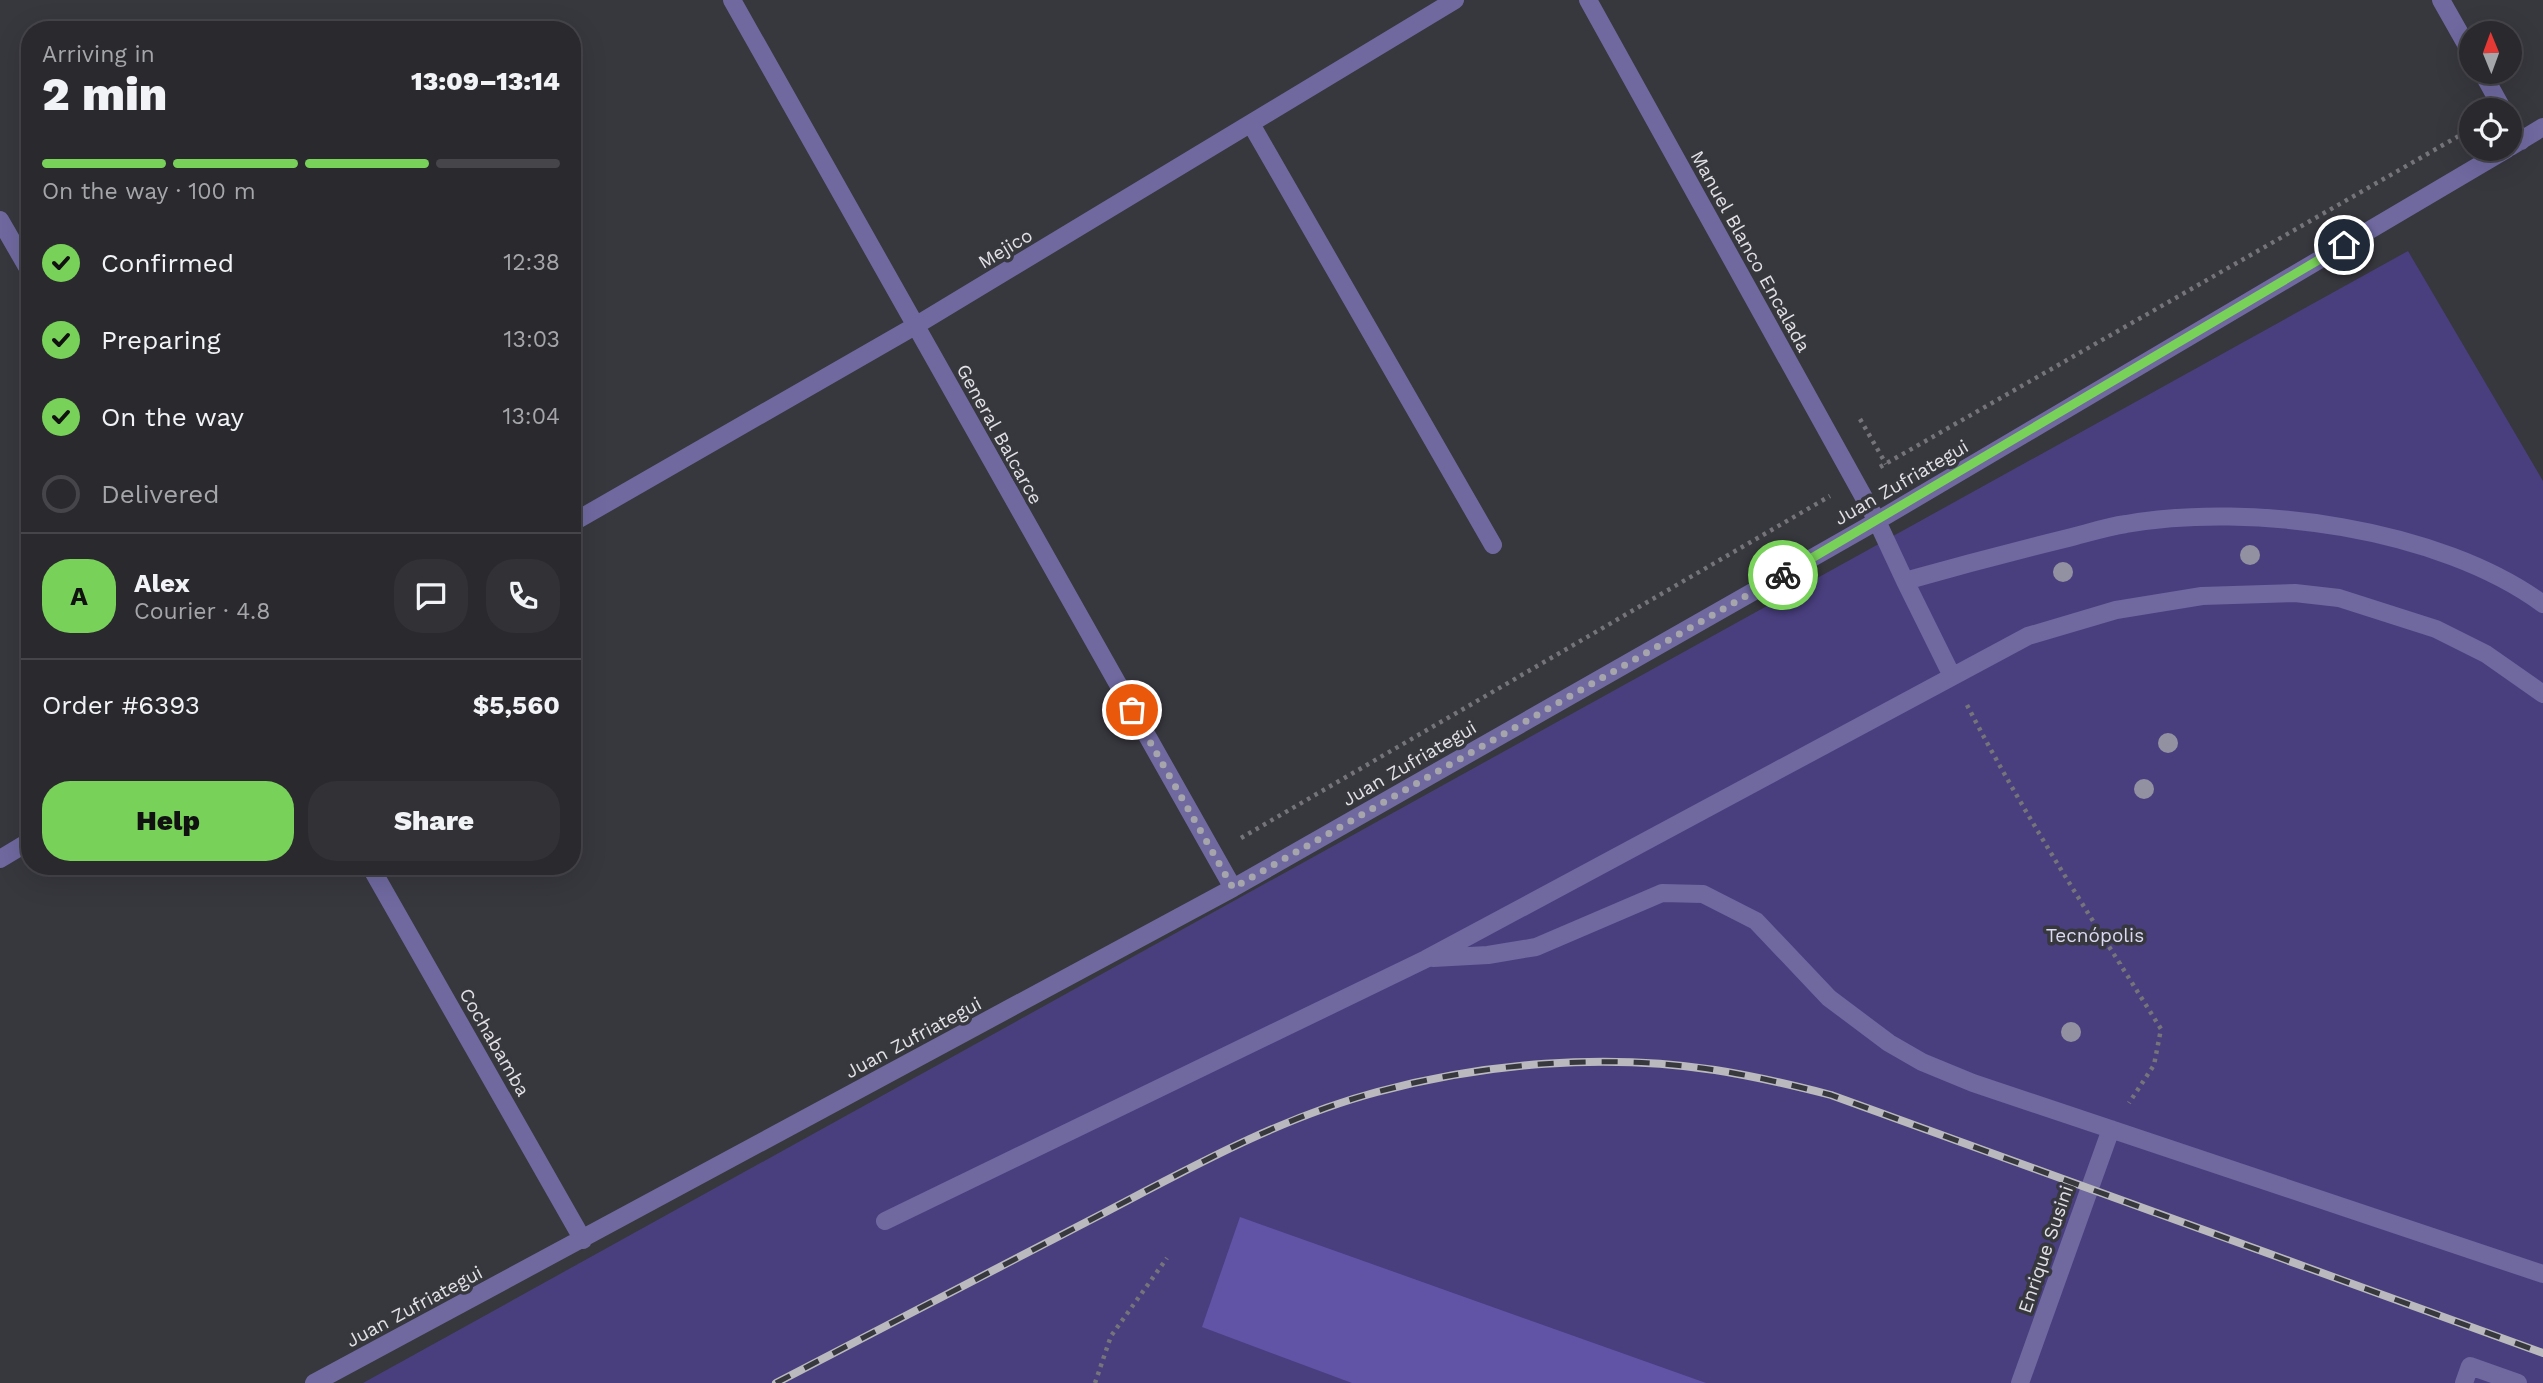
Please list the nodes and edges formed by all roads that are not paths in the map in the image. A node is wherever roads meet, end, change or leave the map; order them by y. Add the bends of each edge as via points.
1 (732, 0) edge
2 (1455, 0) edge
3 (1588, 0) edge
4 (2441, 0) edge
5 (2459, 32) edge
6 (1251, 124) junction
7 (2543, 128) edge
8 (2522, 140) edge
9 (2487, 161) edge
10 (0, 220) edge
11 (21, 256) edge
12 (915, 326) junction
13 (581, 518) edge
14 (1877, 522) junction
15 (1493, 545) dead end
16 (1905, 581) junction
17 (2543, 604) edge
18 (1952, 676) junction
19 (2543, 695) edge
20 (21, 846) edge
21 (0, 859) edge
22 (375, 875) edge
23 (1233, 888) junction
24 (1426, 959) junction
25 (2111, 1129) junction
26 (885, 1221) dead end
27 (583, 1240) junction
28 (2543, 1273) edge
29 (314, 1383) edge
30 (2020, 1383) edge
31 (2464, 1383) edge
32 (2518, 1383) edge

1 - 12 street, General Balcarce
2 - 6 street, Mejico
3 - 14 street, Manuel Blanco Encalada
4 - 5 street
6 - 12 street, Mejico
6 - 15 street
7 - 8 street, Juan Zufriategui
9 - 14 street, Juan Zufriategui
10 - 11 street
12 - 13 street, Mejico
12 - 23 street, General Balcarce
14 - 16 street, Manuel Blanco Encalada
14 - 23 street, Juan Zufriategui
16 - 17 street via 2126,524 2195,517 2255,519 2321,522 2431,549 2518,586
16 - 18 street, Manuel Blanco Encalada
18 - 19 street via 2028,636 2116,610 2202,596 2295,593 2339,598 2436,629 2486,654
18 - 24 street
20 - 21 street
22 - 27 street, Cochabamba
23 - 27 street, Juan Zufriategui
24 - 25 street via 1536,947 1662,893 1703,894 1756,921 1829,998 1889,1043 1973,1083
24 - 26 street
25 - 28 street
25 - 30 street, Enrique Susini
27 - 29 street, Juan Zufriategui
31 - 32 street via 2470,1366

